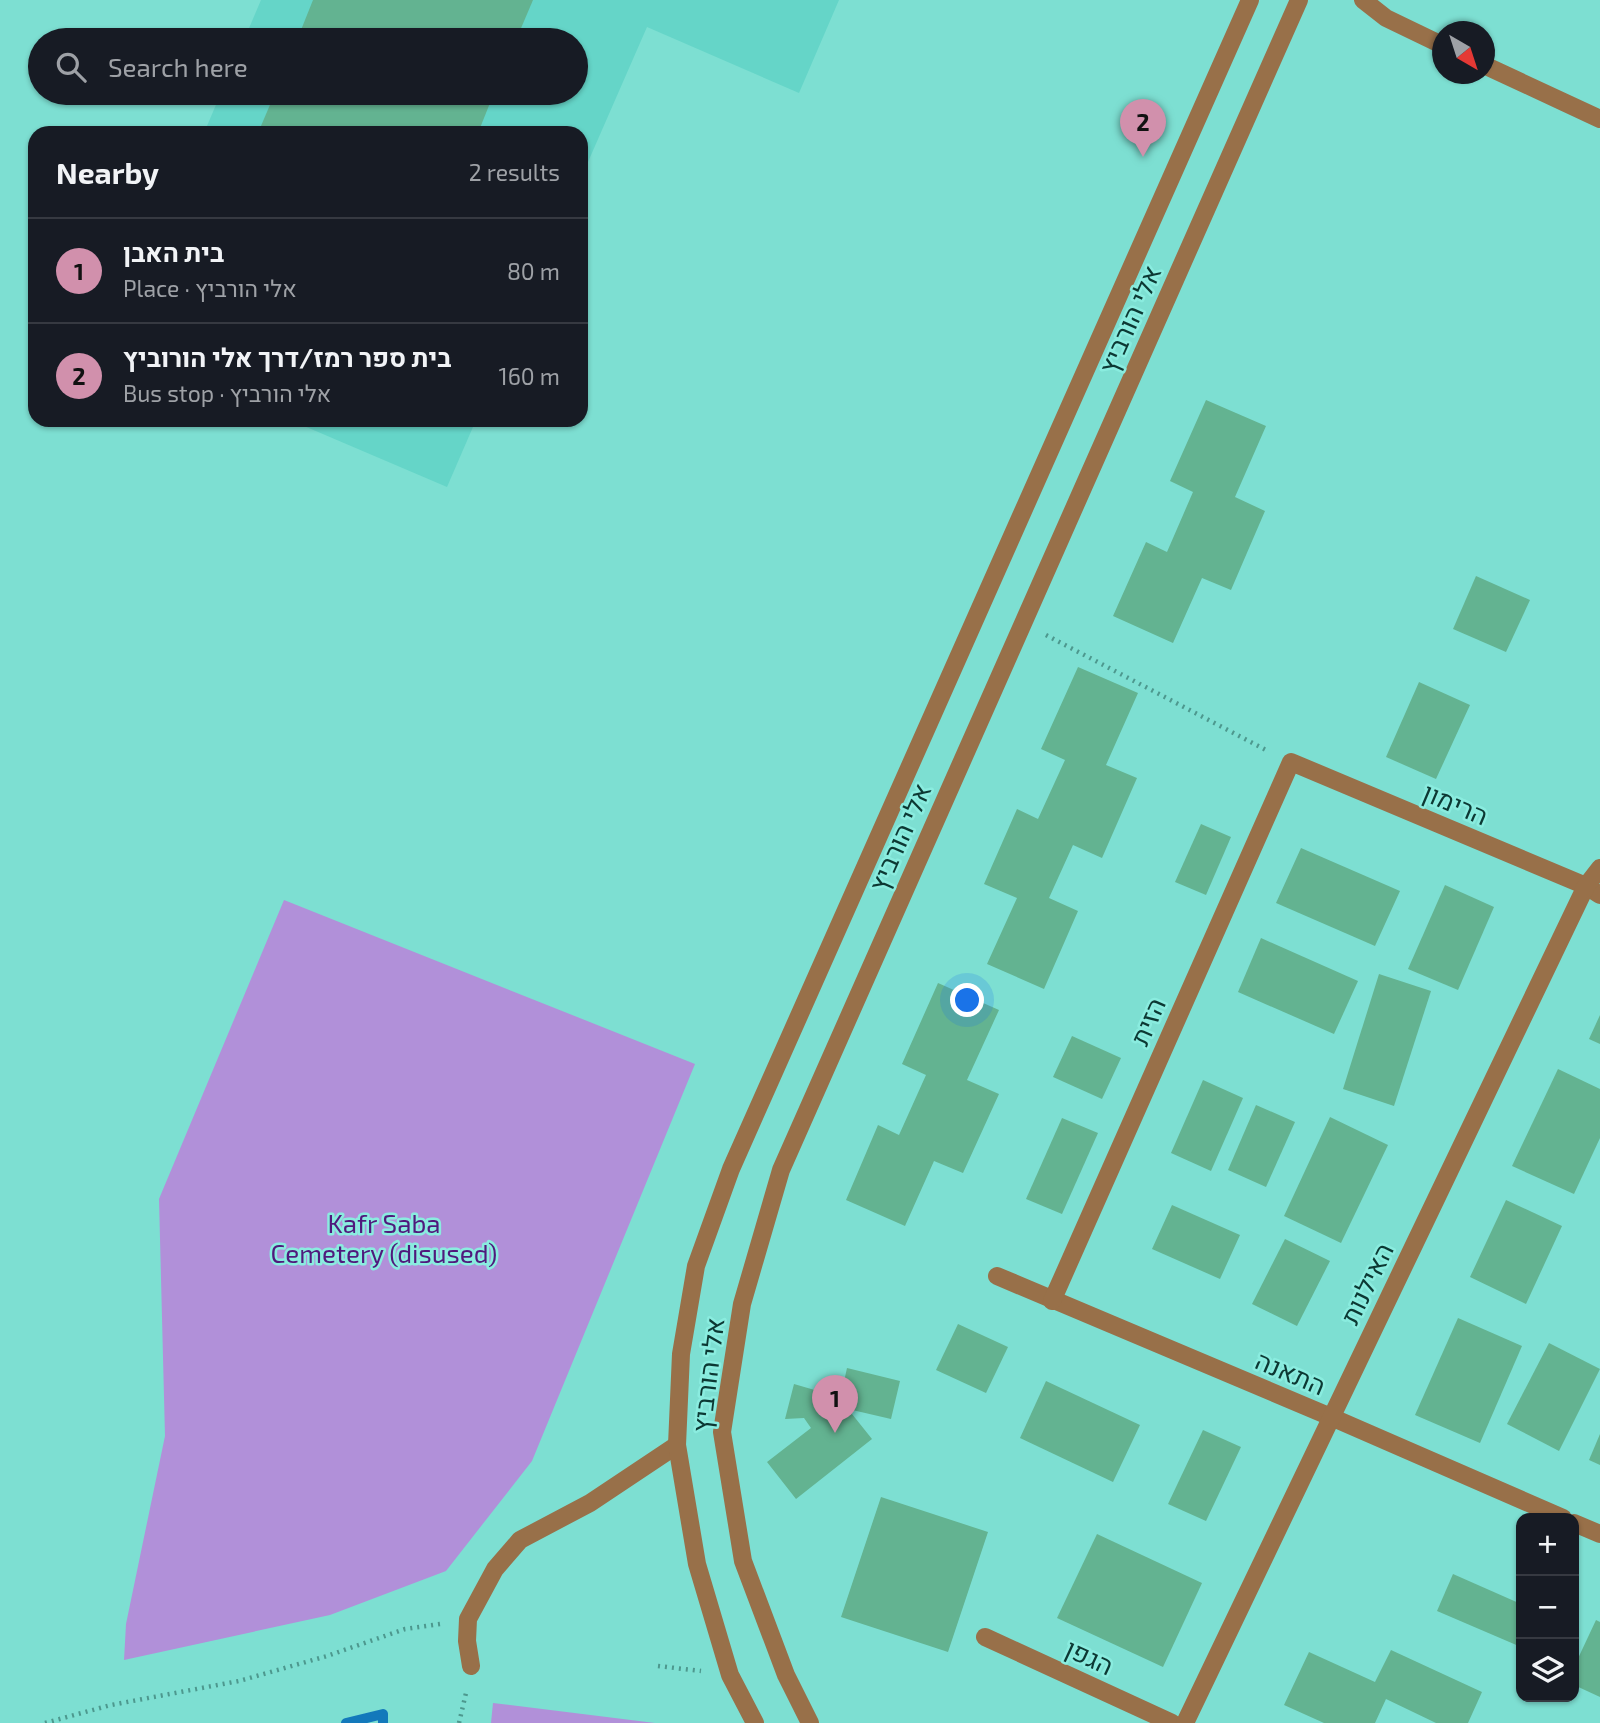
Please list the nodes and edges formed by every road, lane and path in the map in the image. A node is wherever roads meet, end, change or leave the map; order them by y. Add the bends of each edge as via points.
1 (1250, 0) edge
2 (1299, 0) edge
3 (1363, 0) edge
4 (1432, 40) edge
5 (1495, 70) edge
6 (1600, 119) edge
7 (1023, 623) junction
8 (1291, 762) junction
9 (1600, 868) edge
10 (1593, 891) edge
11 (997, 1276) dead end
12 (1052, 1301) junction
13 (1331, 1417) junction
14 (677, 1445) junction
15 (1552, 1513) edge
16 (1579, 1525) edge
17 (1600, 1534) edge
18 (468, 1619) junction
19 (985, 1637) dead end
20 (471, 1666) dead end
21 (658, 1666) dead end
22 (730, 1675) junction
23 (44, 1723) edge
24 (755, 1723) edge
25 (810, 1723) edge
26 (1172, 1723) edge
27 (1185, 1723) edge

1 - 14 street, אלי הורביץ via 731,1169 696,1266 681,1354
2 - 7 street, אלי הורביץ
3 - 4 street via 1386,18
5 - 6 street
7 - 8 path
7 - 25 street, אלי הורביץ via 781,1170 742,1304 722,1432 743,1561 786,1675
8 - 10 street, הרימון
8 - 12 street, הזית
9 - 10 street, האילנות
10 - 13 street, האילנות
11 - 12 street, התאנה
12 - 13 street, התאנה
13 - 15 street, התאנה
13 - 27 street, האילנות
14 - 18 street via 590,1503 520,1540 495,1569
14 - 22 street, אלי הורביץ via 697,1564
16 - 17 street
18 - 20 street
18 - 23 path via 405,1629 239,1681
19 - 26 street, הגפן
21 - 22 path
22 - 24 street, אלי הורביץ

